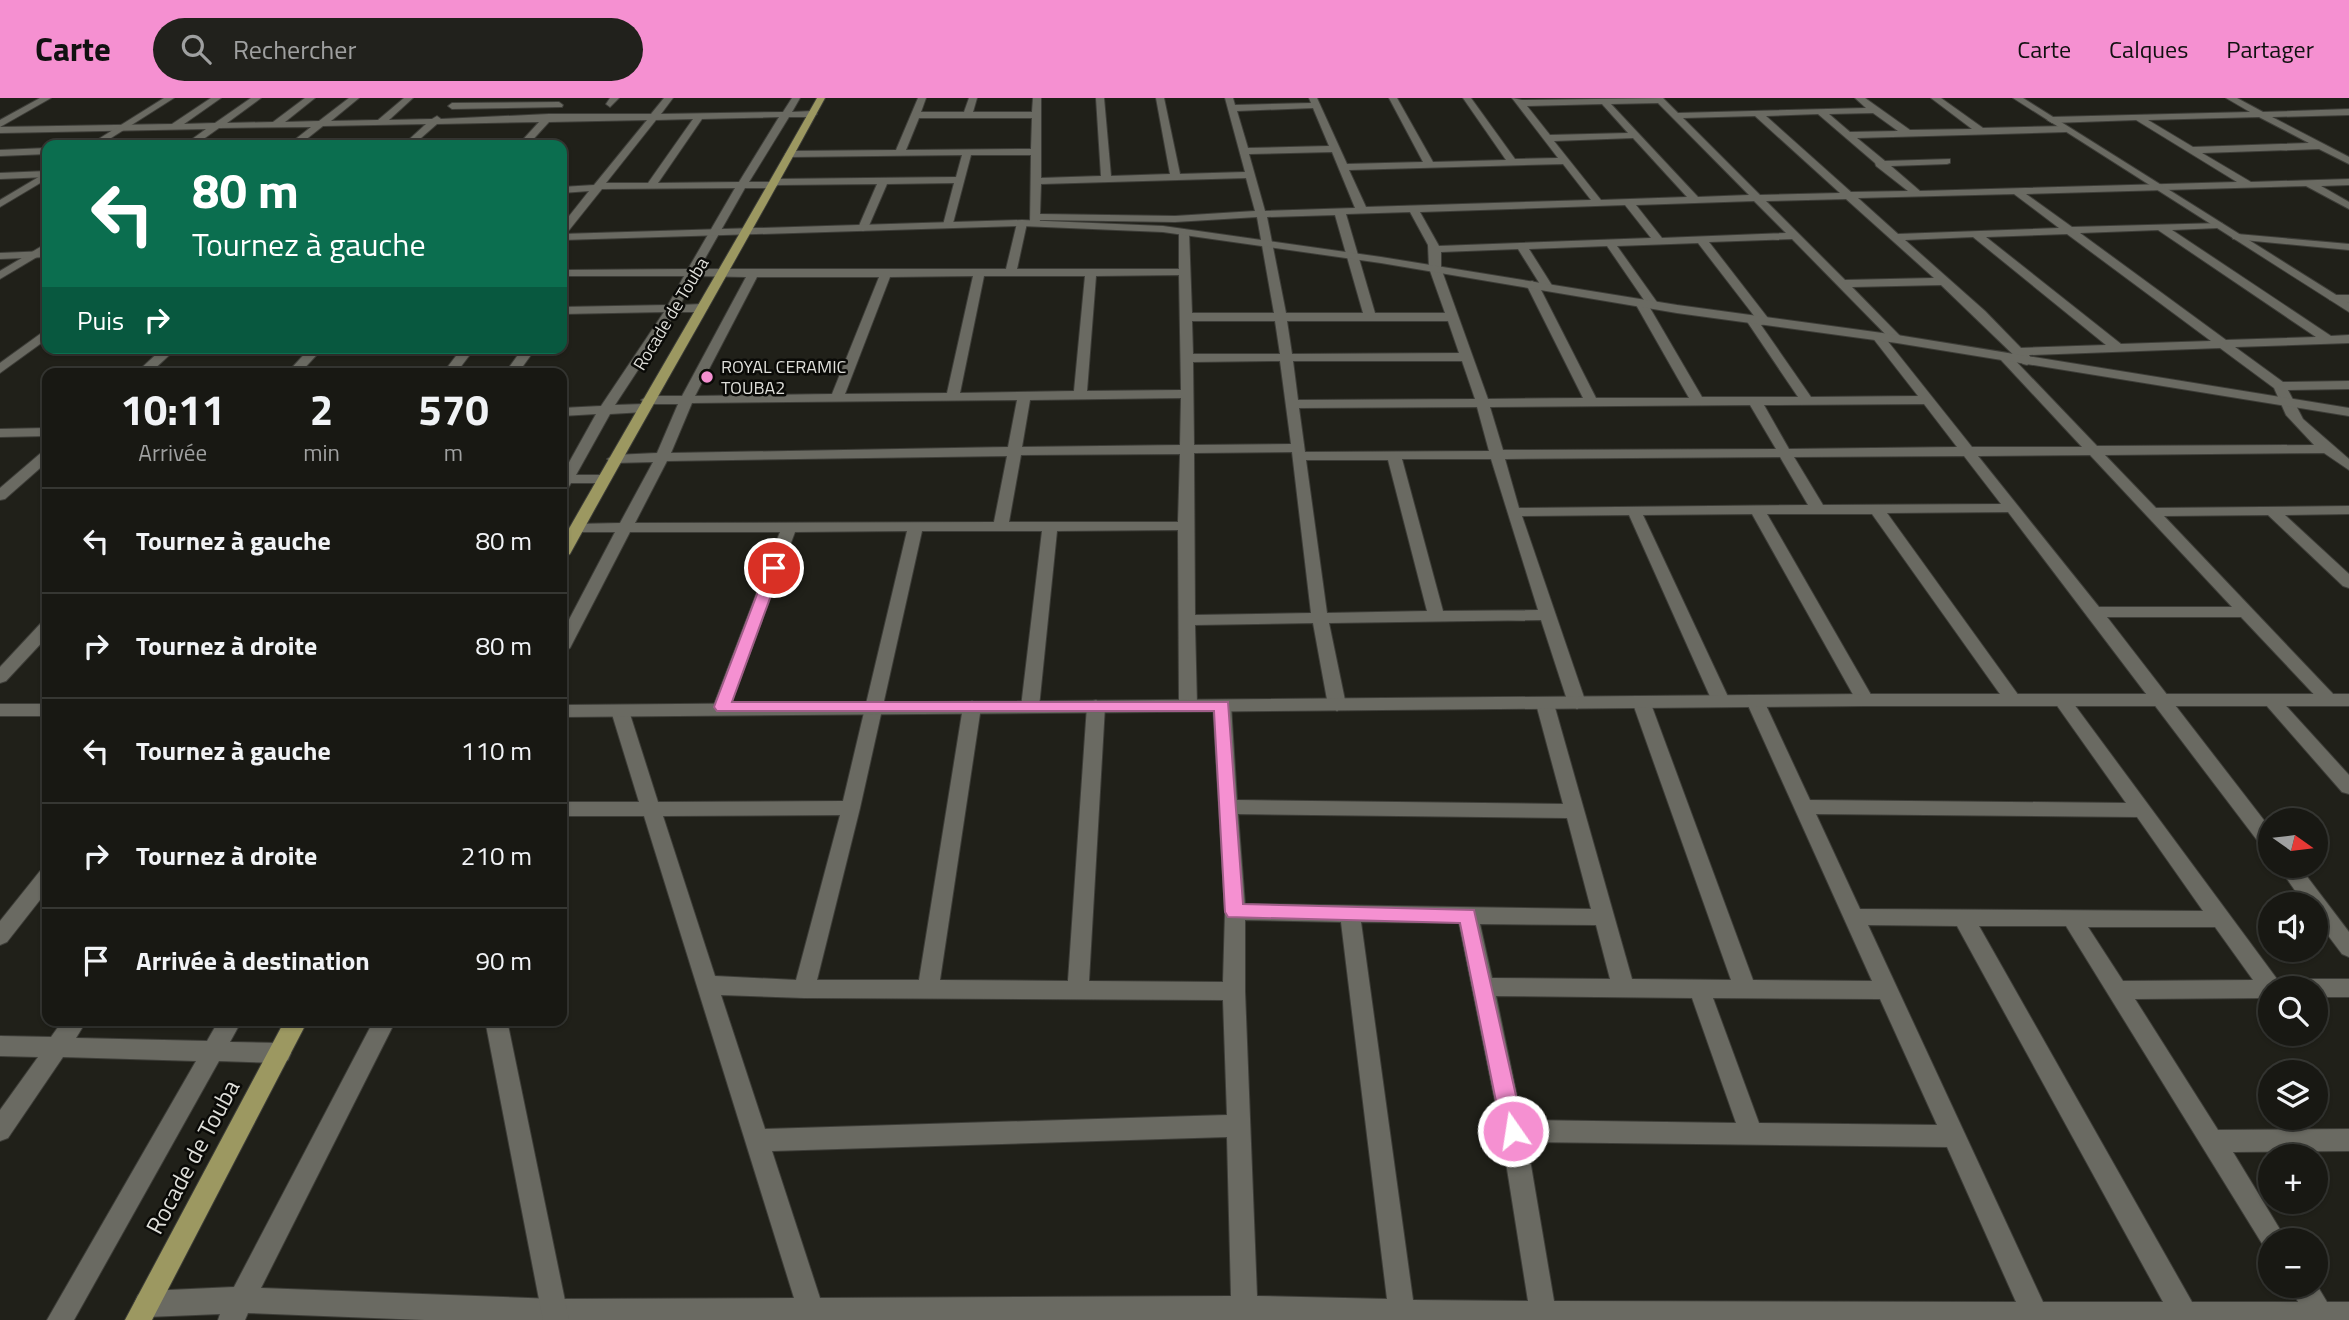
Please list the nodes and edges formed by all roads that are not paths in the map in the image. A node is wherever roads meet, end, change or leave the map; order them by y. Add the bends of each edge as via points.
1 (47, 98) edge
2 (170, 98) edge
3 (217, 98) edge
4 (257, 98) edge
5 (311, 98) edge
6 (355, 98) edge
7 (410, 98) edge
8 (461, 98) edge
9 (669, 98) edge
10 (796, 98) edge
11 (821, 98) edge
12 (922, 98) edge
13 (973, 98) edge
14 (1037, 98) edge
15 (1100, 98) edge
16 (1160, 98) edge
17 (1393, 98) edge
18 (1467, 98) edge
19 (1859, 98) edge
20 (1935, 98) edge
21 (2017, 98) edge
22 (2230, 98) edge
23 (1602, 99) edge
24 (1658, 99) edge
25 (562, 101) edge
26 (1518, 101) edge
27 (1314, 102) edge
28 (1230, 103) edge
29 (452, 106) junction
30 (1876, 110) junction
31 (1821, 112) junction
32 (2347, 113) edge
33 (812, 114) junction
34 (1758, 114) junction
35 (786, 115) junction
36 (916, 115) junction
37 (968, 115) junction
38 (1038, 115) junction
39 (2262, 115) junction
40 (1676, 116) junction
41 (699, 117) junction
42 (653, 118) junction
43 (2138, 118) junction
44 (546, 120) junction
45 (2052, 120) junction
46 (433, 122) junction
47 (380, 123) junction
48 (0, 124) edge
49 (320, 124) junction
50 (275, 125) junction
51 (217, 126) junction
52 (173, 127) junction
53 (122, 128) junction
54 (0, 130) edge
55 (2066, 130) junction
56 (1982, 132) junction
57 (1907, 133) junction
58 (1637, 135) junction
59 (1846, 135) junction
60 (1547, 138) junction
61 (102, 140) edge
62 (196, 140) edge
63 (299, 140) edge
64 (413, 140) edge
65 (528, 140) edge
66 (904, 141) junction
67 (918, 141) dead end
68 (959, 141) dead end
69 (1038, 141) junction
70 (2321, 146) junction
71 (1336, 149) junction
72 (2192, 150) junction
73 (42, 151) edge
74 (1243, 151) junction
75 (1038, 152) junction
76 (0, 153) edge
77 (900, 153) junction
78 (967, 153) junction
79 (790, 154) junction
80 (1564, 161) junction
81 (1947, 161) dead end
82 (2349, 161) edge
83 (1512, 162) junction
84 (1429, 164) junction
85 (1879, 164) junction
86 (1345, 167) junction
87 (42, 175) edge
88 (1250, 175) junction
89 (0, 176) edge
90 (1176, 177) junction
91 (42, 178) edge
92 (1106, 179) junction
93 (884, 180) junction
94 (959, 180) junction
95 (1037, 181) junction
96 (2349, 182) edge
97 (774, 183) junction
98 (2310, 184) junction
99 (651, 185) junction
100 (744, 185) junction
101 (2252, 186) junction
102 (598, 187) junction
103 (2158, 187) junction
104 (567, 190) edge
105 (2016, 191) junction
106 (1918, 194) junction
107 (1847, 195) junction
108 (1756, 198) junction
109 (1695, 200) junction
110 (1629, 203) junction
111 (0, 204) edge
112 (1599, 204) junction
113 (2349, 206) edge
114 (1413, 209) junction
115 (1339, 211) junction
116 (1362, 211) junction
117 (1260, 214) junction
118 (1031, 221) junction
119 (948, 225) junction
120 (2218, 225) junction
121 (567, 228) edge
122 (863, 228) junction
123 (2162, 228) junction
124 (748, 231) junction
125 (2068, 231) junction
126 (713, 232) junction
127 (1184, 232) junction
128 (1976, 234) junction
129 (567, 235) edge
130 (1794, 236) junction
131 (1893, 237) junction
132 (2237, 237) junction
133 (1701, 239) junction
134 (1659, 241) junction
135 (1266, 243) junction
136 (1610, 243) junction
137 (1522, 246) junction
138 (2349, 247) edge
139 (1434, 249) junction
140 (42, 254) edge
141 (1352, 255) junction
142 (0, 256) edge
143 (1435, 268) junction
144 (693, 270) junction
145 (1011, 272) junction
146 (1185, 272) junction
147 (567, 273) edge
148 (724, 273) junction
149 (886, 273) junction
150 (979, 273) junction
151 (1091, 273) junction
152 (752, 274) junction
153 (0, 276) edge
154 (1944, 281) junction
155 (1532, 284) junction
156 (1843, 284) junction
157 (1547, 287) junction
158 (2334, 298) junction
159 (2349, 299) edge
160 (1647, 304) junction
161 (673, 307) junction
162 (702, 308) junction
163 (2349, 308) edge
164 (567, 310) edge
165 (1370, 316) junction
166 (1187, 317) junction
167 (1281, 317) junction
168 (1452, 317) junction
169 (1758, 321) junction
170 (42, 337) edge
171 (1878, 337) junction
172 (1897, 340) junction
173 (2329, 340) junction
174 (2349, 340) edge
175 (2224, 344) junction
176 (2119, 349) junction
177 (164, 354) edge
178 (311, 354) edge
179 (464, 354) edge
180 (525, 354) edge
181 (2024, 356) junction
182 (2005, 357) junction
183 (1187, 358) junction
184 (1287, 358) junction
185 (1466, 358) junction
186 (148, 368) edge
187 (298, 368) edge
188 (453, 368) edge
189 (515, 368) edge
190 (0, 369) edge
191 (2349, 385) edge
192 (2280, 386) junction
193 (1080, 394) junction
194 (1188, 394) junction
195 (953, 396) junction
196 (1024, 396) junction
197 (837, 397) junction
198 (687, 399) junction
199 (1754, 400) junction
200 (1807, 400) junction
201 (1926, 400) junction
202 (1482, 401) junction
203 (1591, 401) junction
204 (1698, 401) junction
205 (2284, 403) junction
206 (646, 404) junction
207 (1293, 404) junction
208 (605, 410) junction
209 (567, 412) edge
210 (2349, 412) edge
211 (42, 432) edge
212 (0, 433) edge
213 (2328, 449) junction
214 (1186, 450) junction
215 (1015, 451) junction
216 (1299, 452) junction
217 (1967, 452) junction
218 (2093, 452) junction
219 (1785, 453) junction
220 (1496, 454) junction
221 (1394, 456) junction
222 (662, 457) junction
223 (42, 459) edge
224 (614, 459) junction
225 (2349, 466) edge
226 (567, 475) edge
227 (603, 479) junction
228 (567, 482) edge
229 (0, 496) edge
230 (2011, 508) junction
231 (1818, 509) junction
232 (1757, 510) junction
233 (1877, 510) junction
234 (2349, 510) edge
235 (1634, 511) junction
236 (1513, 512) junction
237 (2151, 512) junction
238 (2273, 512) junction
239 (1185, 526) junction
240 (789, 527) junction
241 (916, 527) junction
242 (1001, 527) junction
243 (1050, 527) junction
244 (576, 528) junction
245 (625, 528) junction
246 (567, 545) edge
247 (2349, 583) edge
248 (2093, 612) junction
249 (2247, 612) junction
250 (1547, 615) junction
251 (1436, 617) junction
252 (1320, 619) junction
253 (1187, 620) junction
254 (42, 631) edge
255 (567, 638) edge
256 (0, 677) edge
257 (1865, 700) junction
258 (2013, 700) junction
259 (2062, 700) junction
260 (2329, 700) junction
261 (2349, 700) edge
262 (1721, 701) junction
263 (1755, 701) junction
264 (2272, 701) junction
265 (2163, 702) junction
266 (1577, 703) junction
267 (1545, 704) junction
268 (1642, 704) junction
269 (1188, 705) junction
270 (1222, 705) junction
271 (1337, 705) junction
272 (1096, 706) junction
273 (722, 707) junction
274 (972, 707) junction
275 (1030, 707) junction
276 (873, 708) junction
277 (0, 710) edge
278 (42, 710) edge
279 (567, 711) edge
280 (620, 711) junction
281 (2349, 787) edge
282 (1229, 807) junction
283 (1803, 807) junction
284 (851, 808) junction
285 (567, 809) edge
286 (652, 810) junction
287 (2140, 810) junction
288 (1574, 811) junction
289 (2258, 827) edge
290 (2297, 878) edge
291 (42, 883) edge
292 (1235, 912) junction
293 (1350, 914) junction
294 (1468, 916) junction
295 (1964, 916) junction
296 (1603, 917) junction
297 (1854, 917) junction
298 (2072, 918) junction
299 (2220, 919) junction
300 (0, 936) edge
301 (2349, 948) edge
302 (2262, 976) edge
303 (707, 985) junction
304 (1623, 986) junction
305 (1482, 987) junction
306 (1699, 988) junction
307 (1745, 988) junction
308 (2258, 988) edge
309 (2328, 988) edge
310 (2349, 988) edge
311 (804, 989) junction
312 (928, 990) junction
313 (1887, 990) junction
314 (2120, 990) junction
315 (1078, 991) junction
316 (1234, 991) junction
317 (72, 1026) edge
318 (228, 1026) edge
319 (295, 1026) edge
320 (382, 1026) edge
321 (497, 1026) edge
322 (0, 1046) edge
323 (57, 1047) junction
324 (213, 1051) junction
325 (280, 1052) junction
326 (1239, 1126) junction
327 (0, 1130) edge
328 (1513, 1131) junction
329 (1751, 1133) junction
330 (1954, 1136) junction
331 (757, 1140) junction
332 (2349, 1140) edge
333 (2214, 1141) junction
334 (2267, 1228) edge
335 (2310, 1298) edge
336 (236, 1310) edge
337 (143, 1312) edge
338 (1402, 1313) junction
339 (1245, 1314) edge
340 (1543, 1314) junction
341 (1016, 1315) edge
342 (2320, 1315) junction
343 (2349, 1315) edge
344 (556, 1316) edge
345 (812, 1316) edge
346 (2037, 1317) edge
347 (2186, 1317) junction
348 (1729, 1318) edge
349 (60, 1320) edge

1 - 48 street
2 - 53 street
3 - 52 street
4 - 51 street
5 - 50 street
6 - 49 street
7 - 47 street
8 - 29 street
9 - 42 street
10 - 35 street
11 - 33 main road, Rocade de Touba
12 - 36 street
13 - 37 street
14 - 38 street
15 - 92 street
16 - 90 street
17 - 84 street
18 - 83 street
19 - 30 street
20 - 56 street
21 - 45 street
22 - 39 street
23 - 24 street
23 - 26 street
23 - 58 street
24 - 40 street
25 - 29 street
25 - 44 street
26 - 60 street
27 - 28 street
27 - 71 street
28 - 74 street
29 - 46 street
30 - 31 street
30 - 57 street
31 - 34 street
31 - 59 street
32 - 39 street
33 - 35 street
33 - 79 main road, Rocade de Touba
34 - 40 street
34 - 107 street
35 - 41 street
35 - 100 street
36 - 37 street
36 - 66 street
37 - 38 street
38 - 69 street
39 - 43 street
39 - 70 street
40 - 108 street
41 - 42 street
41 - 99 street
42 - 44 street
42 - 102 street
43 - 45 street
43 - 72 street
44 - 46 street
44 - 65 street
45 - 55 street
46 - 47 street
46 - 64 street
47 - 49 street
49 - 50 street
49 - 63 street
50 - 51 street
51 - 52 street
51 - 62 street
52 - 53 street
53 - 54 street
53 - 61 street
55 - 56 street
55 - 103 street
56 - 57 street
57 - 59 street
58 - 60 street
58 - 109 street
59 - 85 street
60 - 80 street
66 - 67 street
66 - 77 street
68 - 69 street
69 - 75 street
70 - 72 street
70 - 82 street
71 - 74 street
71 - 86 street
72 - 101 street
73 - 76 street
74 - 88 street
75 - 78 street
75 - 95 street
77 - 78 street
77 - 79 street
78 - 94 street
79 - 97 main road, Rocade de Touba
80 - 83 street
80 - 112 street
81 - 85 street
83 - 84 street
84 - 86 street
85 - 106 street
86 - 116 street
87 - 89 street
88 - 90 street
88 - 117 street
90 - 92 street
91 - 111 street
92 - 95 street
93 - 94 street
93 - 97 street
93 - 122 street
94 - 119 street
95 - 118 street
96 - 98 street
97 - 100 street
97 - 124 main road, Rocade de Touba
98 - 101 street
98 - 113 street
99 - 100 street
99 - 102 street
100 - 126 street
101 - 103 street
102 - 104 street
102 - 121 street
103 - 105 street
103 - 120 street
105 - 106 street
105 - 125 street
106 - 107 street
107 - 108 street
107 - 131 street
108 - 109 street
108 - 130 street
109 - 110 street
110 - 112 street
110 - 134 street
112 - 114 street
114 - 116 street
114 - 139 street
115 - 116 street
115 - 117 street
115 - 141 street
117 - 118 street
117 - 135 street
118 - 119 street
118 - 127 street
118 - 145 street
119 - 122 street
120 - 123 street
120 - 132 street
122 - 124 street
123 - 125 street
123 - 173 street
124 - 126 street
124 - 148 main road, Rocade de Touba
125 - 128 street
125 - 175 street
126 - 129 street
126 - 144 street
127 - 135 street
127 - 146 street
128 - 131 street
128 - 176 street
130 - 133 street
130 - 156 street
131 - 154 street
132 - 138 street
132 - 158 street
133 - 134 street
133 - 169 street
134 - 136 street
135 - 141 street
135 - 167 street
136 - 137 street
136 - 160 street
137 - 139 street
137 - 157 street
139 - 143 street
140 - 142 street
140 - 153 street
141 - 143 street
141 - 165 street
143 - 155 street
143 - 168 street
144 - 147 street
144 - 148 street
144 - 161 street
145 - 150 street
145 - 151 street
146 - 151 street
146 - 166 street
148 - 152 street
148 - 162 main road, Rocade de Touba
149 - 150 street
149 - 152 street
149 - 197 street
150 - 195 street
151 - 193 street
152 - 198 street
154 - 156 street
154 - 181 street
155 - 157 street
155 - 203 street
156 - 172 street
157 - 160 street
158 - 159 street
158 - 163 street
160 - 169 street
160 - 204 street
161 - 162 street
161 - 164 street
161 - 208 street
162 - 206 main road, Rocade de Touba
165 - 167 street
165 - 168 street
166 - 167 street
166 - 183 street
167 - 184 street
168 - 185 street
169 - 171 street
169 - 200 street
170 - 190 street
171 - 172 street
171 - 201 street
172 - 182 street
173 - 174 street
173 - 175 street
175 - 176 street
175 - 192 street
176 - 181 street
177 - 186 street
178 - 187 street
179 - 188 street
180 - 189 street
181 - 182 street
181 - 205 street
182 - 218 street
183 - 184 street
183 - 194 street
184 - 185 street
184 - 207 street
185 - 202 street
191 - 192 street
192 - 205 street
193 - 194 street
193 - 196 street
194 - 214 street
195 - 196 street
195 - 197 street
196 - 215 street
197 - 198 street
198 - 206 street
198 - 222 street
199 - 200 street
199 - 204 street
199 - 219 street
200 - 201 street
201 - 217 street
202 - 203 street
202 - 207 street
202 - 220 street
203 - 204 street
205 - 210 street
205 - 213 street via 2295,422
206 - 208 street
206 - 224 main road, Rocade de Touba
207 - 216 street
208 - 209 street
208 - 226 street
211 - 212 street
213 - 218 street
213 - 225 street
214 - 215 street
214 - 216 street
214 - 239 street
215 - 222 street
215 - 242 street
216 - 221 street
216 - 252 street
217 - 218 street
217 - 219 street
217 - 230 street
218 - 237 street
219 - 220 street
219 - 231 street
220 - 221 street
220 - 236 street
221 - 251 street
222 - 224 street
222 - 245 street
223 - 229 street
224 - 227 main road, Rocade de Touba
227 - 228 street
227 - 244 main road, Rocade de Touba
230 - 233 street
230 - 248 street
231 - 232 street
231 - 233 street
232 - 235 street
232 - 257 street
233 - 258 street
234 - 238 street
235 - 236 street
235 - 262 street
236 - 250 street
237 - 238 street
237 - 249 street
238 - 247 street
239 - 243 street
239 - 253 street
240 - 241 street
240 - 245 street
240 - 273 street
241 - 242 street
241 - 276 street
242 - 243 street
243 - 275 street
244 - 245 street
244 - 246 main road, Rocade de Touba
245 - 255 street
248 - 249 street
248 - 265 street
249 - 260 street
250 - 251 street
250 - 266 street
251 - 252 street
252 - 253 street
252 - 271 street
253 - 269 street
254 - 256 street
257 - 258 street
257 - 263 street
258 - 259 street
259 - 265 street
259 - 287 street
260 - 261 street
260 - 264 street
262 - 263 street
262 - 268 street
263 - 283 street
264 - 265 street
264 - 281 street
265 - 289 street
266 - 267 street
266 - 268 street
267 - 271 street
267 - 288 street
268 - 307 street
269 - 270 street
269 - 272 street
270 - 271 street
270 - 282 street
272 - 275 street
272 - 315 street
273 - 276 street
273 - 280 street
274 - 275 street
274 - 276 street
274 - 312 street
276 - 284 street
277 - 278 street
279 - 280 street
280 - 286 street
282 - 288 street
282 - 292 street
283 - 287 street
283 - 297 street
284 - 286 street
284 - 311 street
285 - 286 street
286 - 303 street
287 - 299 street
288 - 296 street
290 - 301 street
291 - 300 street
292 - 293 street
292 - 316 street
293 - 294 street
293 - 338 street
294 - 296 street
294 - 305 street
295 - 297 street
295 - 298 street
295 - 347 street
296 - 304 street
297 - 313 street
298 - 299 street
298 - 314 street
299 - 302 street
303 - 311 street
303 - 331 street
304 - 305 street
304 - 306 street
305 - 328 street
306 - 307 street
306 - 329 street
307 - 313 street
308 - 314 street
309 - 310 street
311 - 312 street
312 - 315 street
313 - 330 street
314 - 333 street
315 - 316 street
316 - 326 street
317 - 323 street
318 - 324 street
319 - 325 main road, Rocade de Touba
320 - 336 street
321 - 344 street
322 - 323 street
323 - 324 street
323 - 327 street
324 - 325 street
324 - 349 street
325 - 337 main road, Rocade de Touba
326 - 331 street
326 - 339 street
328 - 329 street
328 - 340 street
329 - 330 street
330 - 346 street
331 - 345 street
332 - 333 street
333 - 334 street
335 - 342 street
336 - 337 street
336 - 344 street
338 - 339 street
338 - 340 street
339 - 341 street
340 - 348 street
341 - 345 street
342 - 343 street
342 - 347 street
344 - 345 street
346 - 347 street
346 - 348 street

